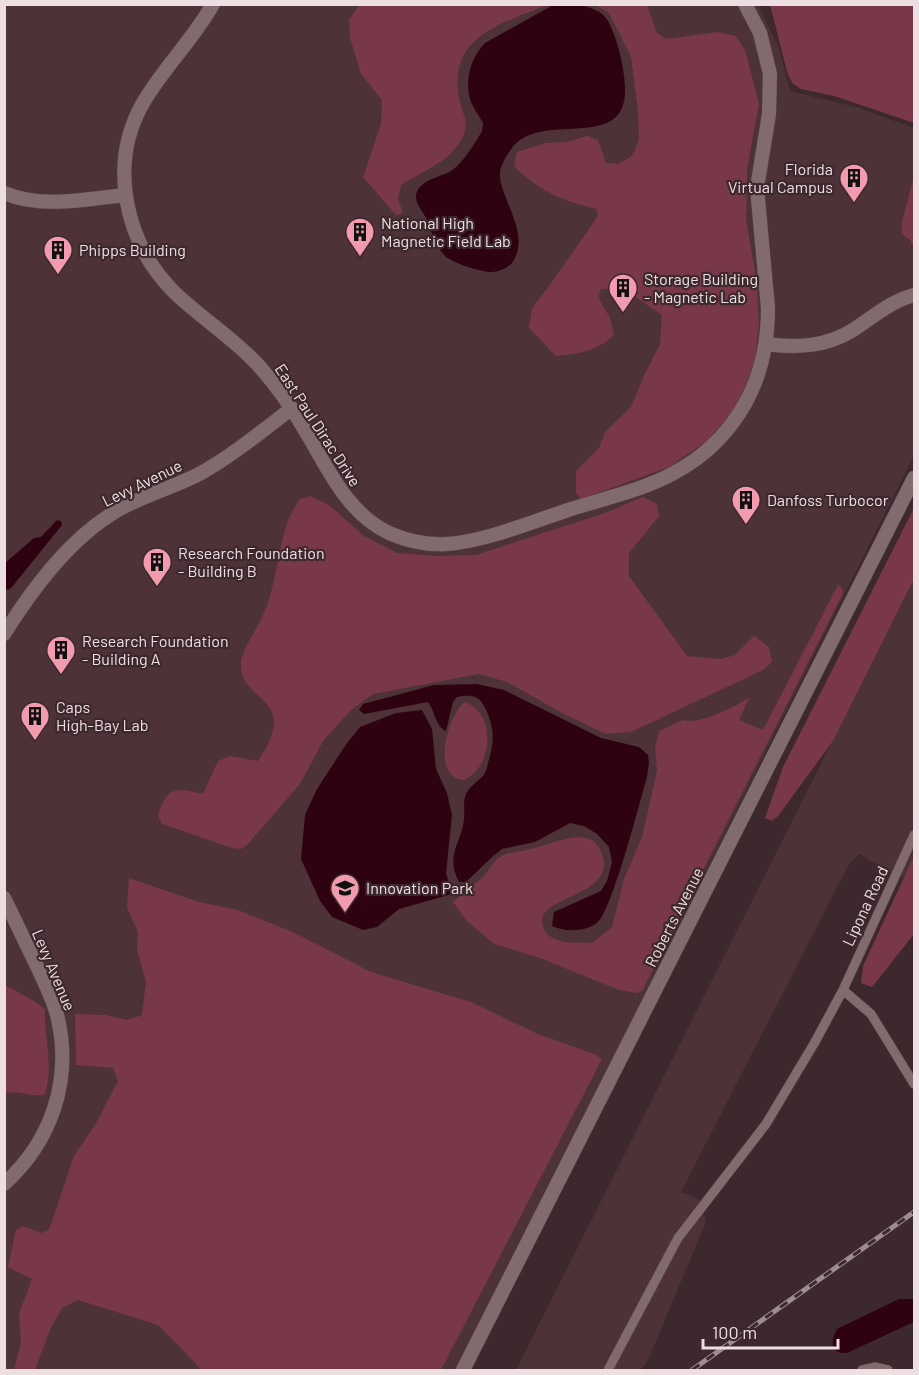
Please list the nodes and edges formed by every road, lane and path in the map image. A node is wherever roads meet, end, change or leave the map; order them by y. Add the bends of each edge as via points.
1 (213, 4) edge
2 (745, 4) edge
3 (4, 193) edge
4 (125, 195) junction
5 (915, 295) edge
6 (766, 344) junction
7 (291, 409) junction
8 (915, 478) edge
9 (7, 625) edge
10 (915, 835) edge
11 (4, 898) edge
12 (843, 990) junction
13 (915, 1084) edge
14 (4, 1184) edge
15 (463, 1371) edge
16 (608, 1371) edge
17 (862, 1371) edge
18 (888, 1371) edge

1 - 4 street, East Paul Dirac Drive via 142,104 128,143
2 - 6 street, East Paul Dirac Drive via 760,33 770,74 769,114 757,188 768,308
3 - 4 street via 47,202
4 - 7 street, East Paul Dirac Drive via 139,243 154,268 180,297 260,366
5 - 6 street via 829,342 803,346
6 - 7 street, East Paul Dirac Drive via 750,395 727,430 695,460 643,486 457,543 432,544 399,537 363,515 335,483
7 - 9 street, Levy Avenue via 220,462 142,497 96,525 67,551
8 - 15 street, Roberts Avenue
10 - 12 street, Lipona Road
11 - 14 street, Levy Avenue via 55,1007 63,1058 59,1092 48,1127 31,1156
12 - 13 street via 871,1014
12 - 16 street, Lipona Road via 766,1124 678,1238
17 - 18 street via 875,1367

